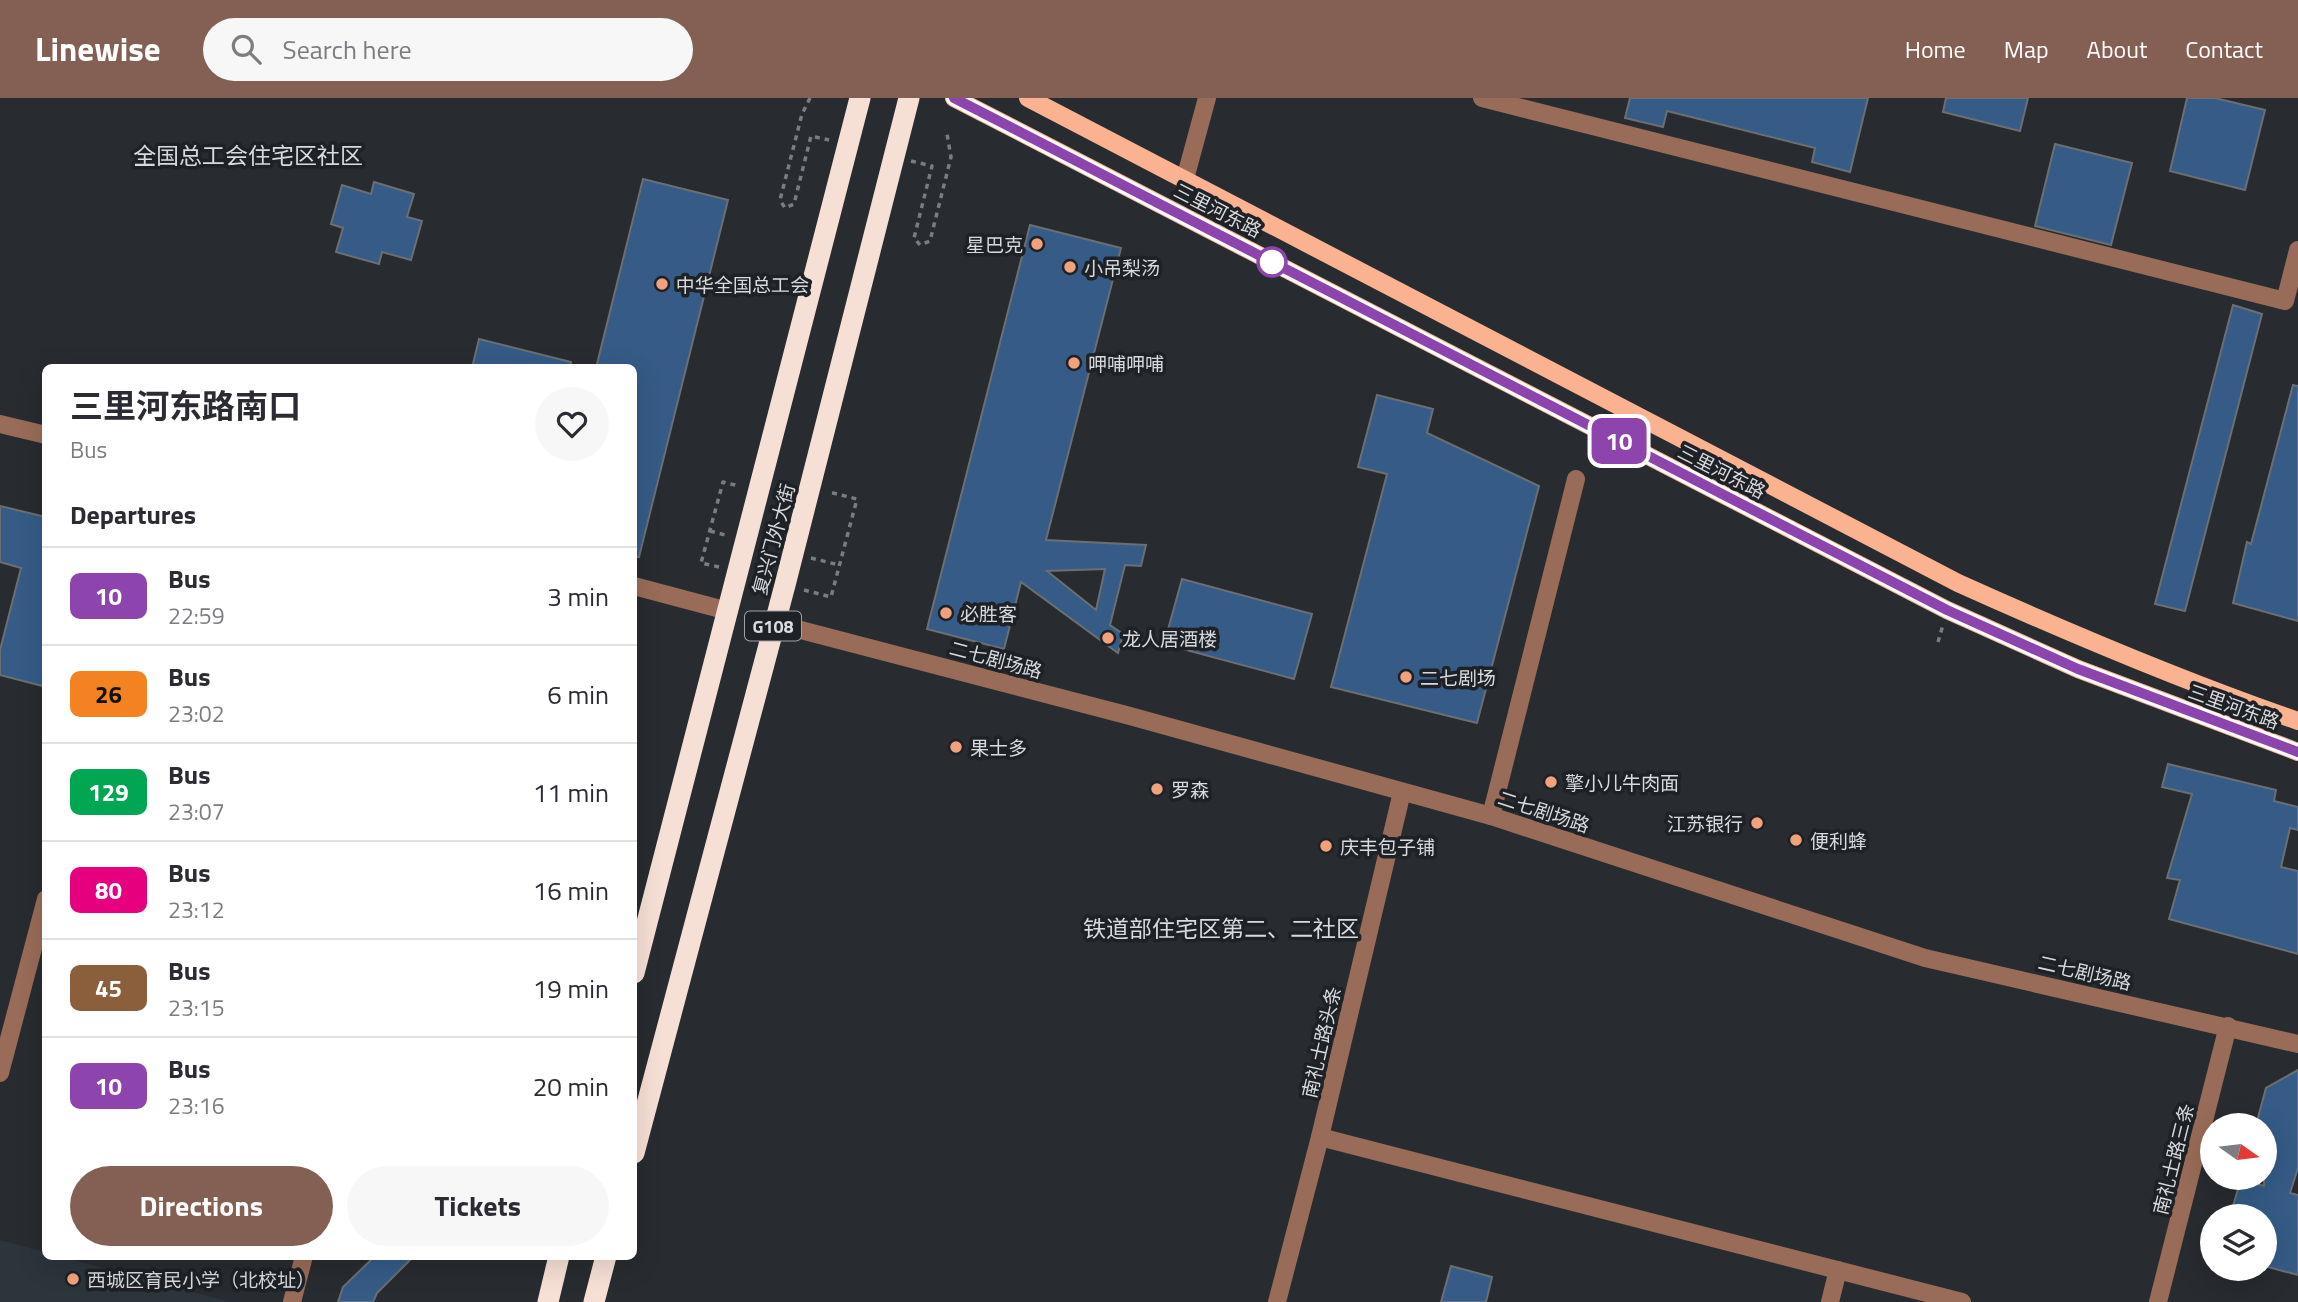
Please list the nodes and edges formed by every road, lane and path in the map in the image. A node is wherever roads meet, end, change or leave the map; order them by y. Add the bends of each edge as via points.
1 (810, 98) edge
2 (860, 98) edge
3 (909, 98) edge
4 (954, 98) edge
5 (1028, 98) edge
6 (1207, 98) edge
7 (1482, 98) edge
8 (947, 134) dead end
9 (838, 142) dead end
10 (905, 159) dead end
11 (1185, 179) junction
12 (2298, 250) edge
13 (0, 424) edge
14 (42, 434) edge
15 (1576, 479) dead end
16 (723, 482) dead end
17 (810, 487) junction
18 (701, 563) dead end
19 (785, 585) junction
20 (637, 587) edge
21 (728, 611) junction
22 (774, 623) junction
23 (2298, 721) edge
24 (2298, 752) edge
25 (1402, 792) junction
26 (1491, 816) junction
27 (42, 914) edge
28 (637, 961) edge
29 (2228, 1026) junction
30 (2298, 1044) edge
31 (0, 1073) edge
32 (1320, 1137) junction
33 (637, 1142) edge
34 (303, 1260) edge
35 (558, 1260) edge
36 (605, 1260) edge
37 (1838, 1270) junction
38 (292, 1302) edge
39 (548, 1302) edge
40 (595, 1302) edge
41 (1277, 1302) edge
42 (1830, 1302) edge
43 (1962, 1302) edge
44 (2158, 1302) edge

1 - 9 path via 780,200 785,208 794,204 811,136
2 - 21 highway, 复兴门外大街 / G108
3 - 17 highway, 复兴门外大街 / G108
4 - 24 main road, 三里河东路 via 1947,610 2078,669
5 - 11 main road, 三里河东路
6 - 11 street
7 - 12 street via 2285,301
8 - 10 path via 951,157 930,241 920,245 914,238 932,166
11 - 23 main road, 三里河东路 via 1958,583 2087,640
13 - 14 street
15 - 26 street
16 - 18 path
17 - 19 highway, 复兴门外大街 / G108
17 - 19 path via 857,499 831,597
19 - 22 highway, 复兴门外大街 / G108
20 - 21 street
21 - 28 highway, 复兴门外大街 / G108
22 - 25 street, 二七剧场路
22 - 33 highway, 复兴门外大街 / G108
25 - 26 street, 二七剧场路
25 - 32 street, 南礼士路头条
26 - 29 street, 二七剧场路 via 1925,958
27 - 31 street
29 - 30 street, 二七剧场路
29 - 44 street, 南礼士路三条
32 - 37 street
32 - 41 street, 南礼士路头条
34 - 38 street
35 - 39 highway
36 - 40 highway
37 - 42 street
37 - 43 street

